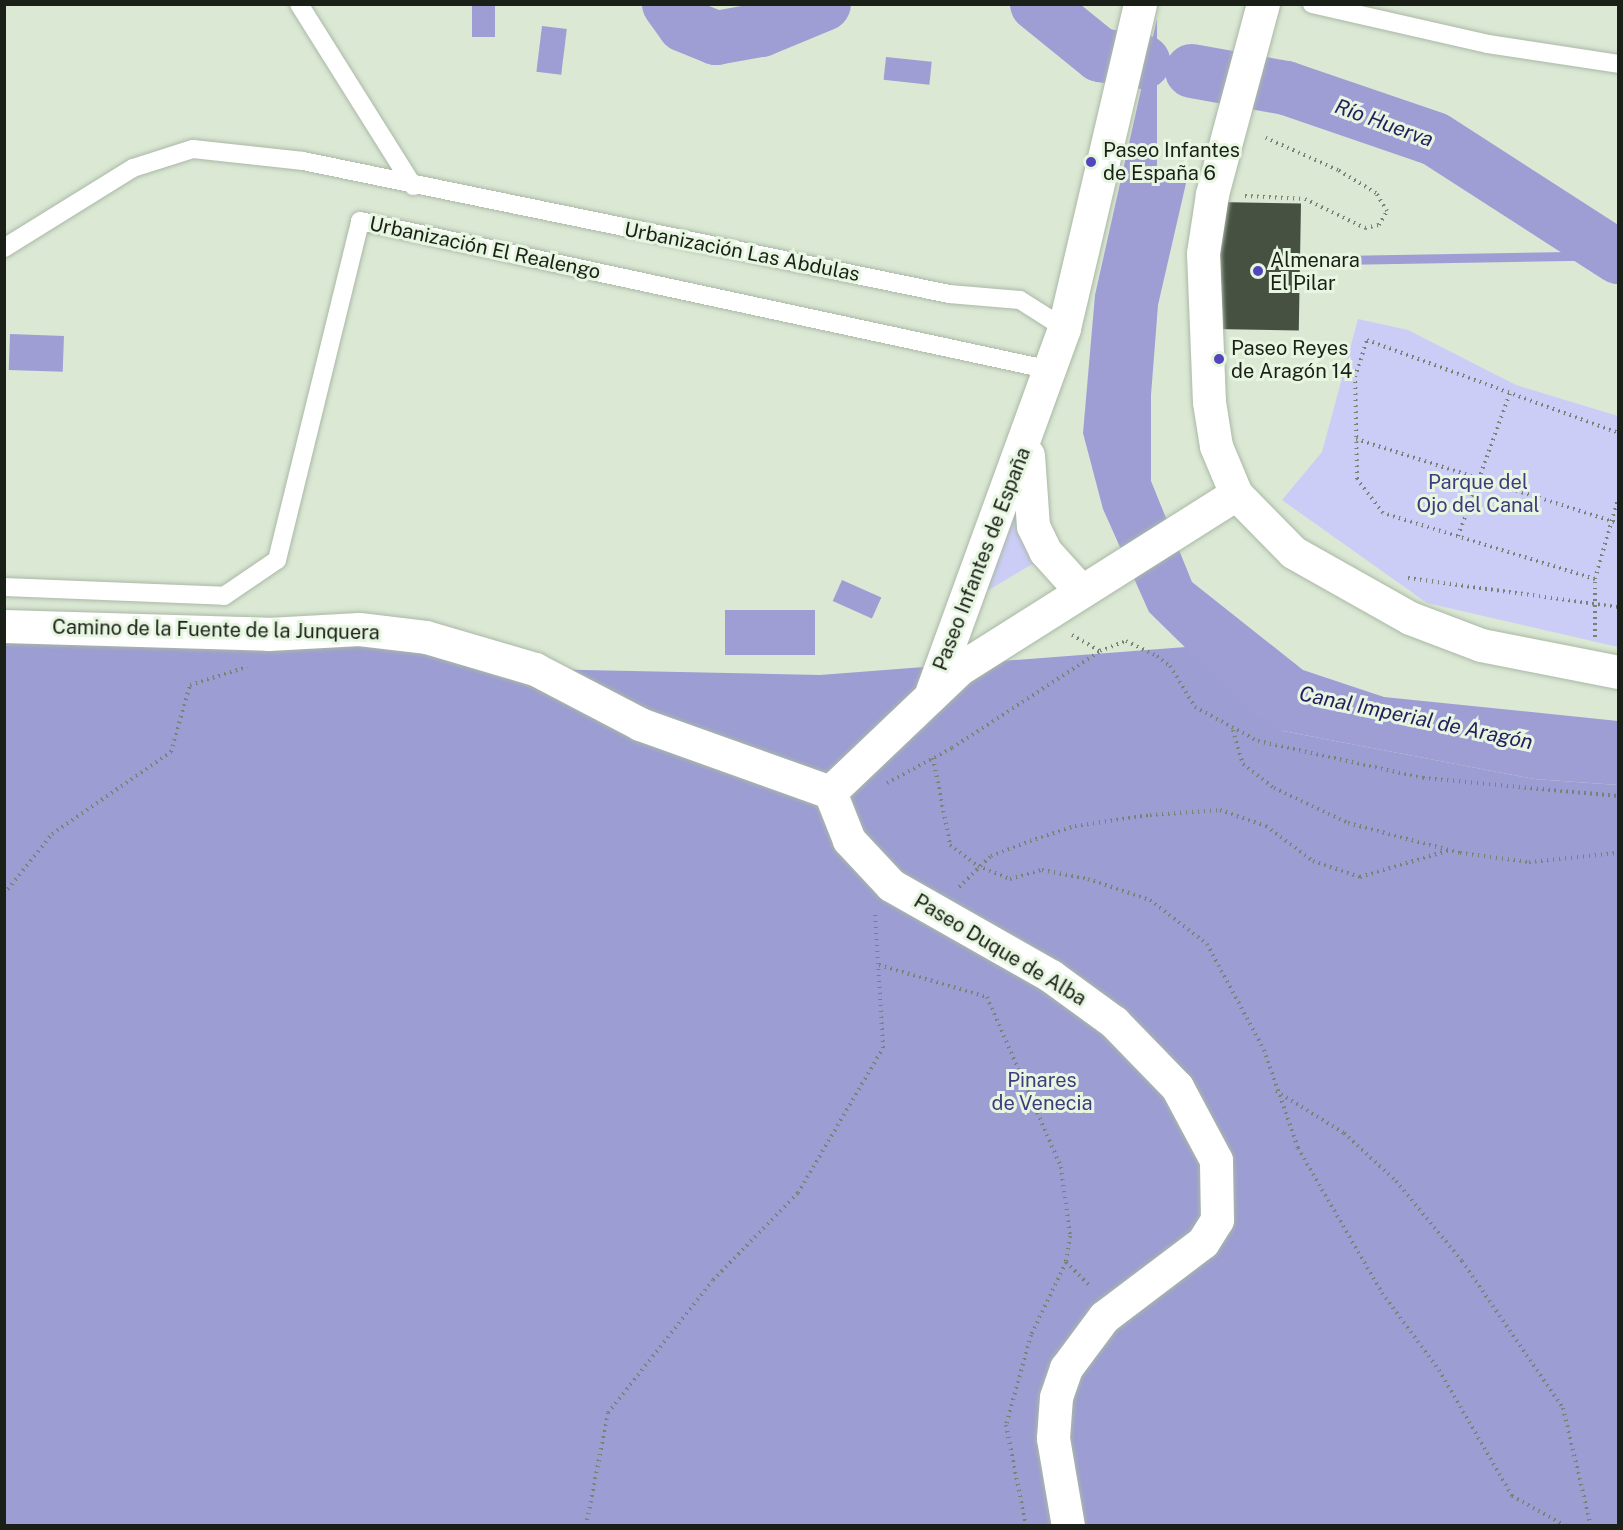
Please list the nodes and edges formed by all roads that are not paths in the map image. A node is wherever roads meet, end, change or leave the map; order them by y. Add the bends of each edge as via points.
1 (299, 4) edge
2 (1140, 4) edge
3 (1312, 4) edge
4 (1262, 8) edge
5 (1618, 64) edge
6 (414, 186) junction
7 (4, 248) edge
8 (1064, 328) junction
9 (1052, 370) junction
10 (1032, 426) junction
11 (1236, 494) junction
12 (4, 587) edge
13 (1081, 591) junction
14 (4, 626) edge
15 (1618, 672) edge
16 (932, 691) junction
17 (830, 792) junction
18 (1068, 1526) edge

1 - 6 lane
2 - 8 street, Paseo Infantes de España
3 - 5 lane via 1488,45
4 - 11 street via 1227,190 1203,253 1203,350 1216,446
6 - 7 lane, Urbanización Las Abdulas via 303,161 193,150 133,168
6 - 8 lane, Urbanización Las Abdulas via 949,294 1020,300
8 - 9 street, Paseo Infantes de España
9 - 10 street, Paseo Infantes de España
9 - 12 lane, Urbanización El Realengo via 360,221 277,560 224,596
10 - 13 street, Paseo Infantes de España via 1027,477 1033,526 1045,550
10 - 16 street, Paseo Infantes de España
11 - 13 street, Paseo Infantes de España
11 - 15 street via 1293,552 1410,618 1480,645
13 - 16 street, Paseo Infantes de España
14 - 17 street, Camino de la Fuente de la Junquera via 268,634 359,629 426,637 535,669 640,724
16 - 17 street, Paseo Infantes de España
17 - 18 street, Paseo Duque de Alba via 849,840 891,885 1051,976 1114,1022 1176,1088 1216,1160 1217,1220 1203,1242 1104,1317 1066,1368 1056,1397 1053,1438

